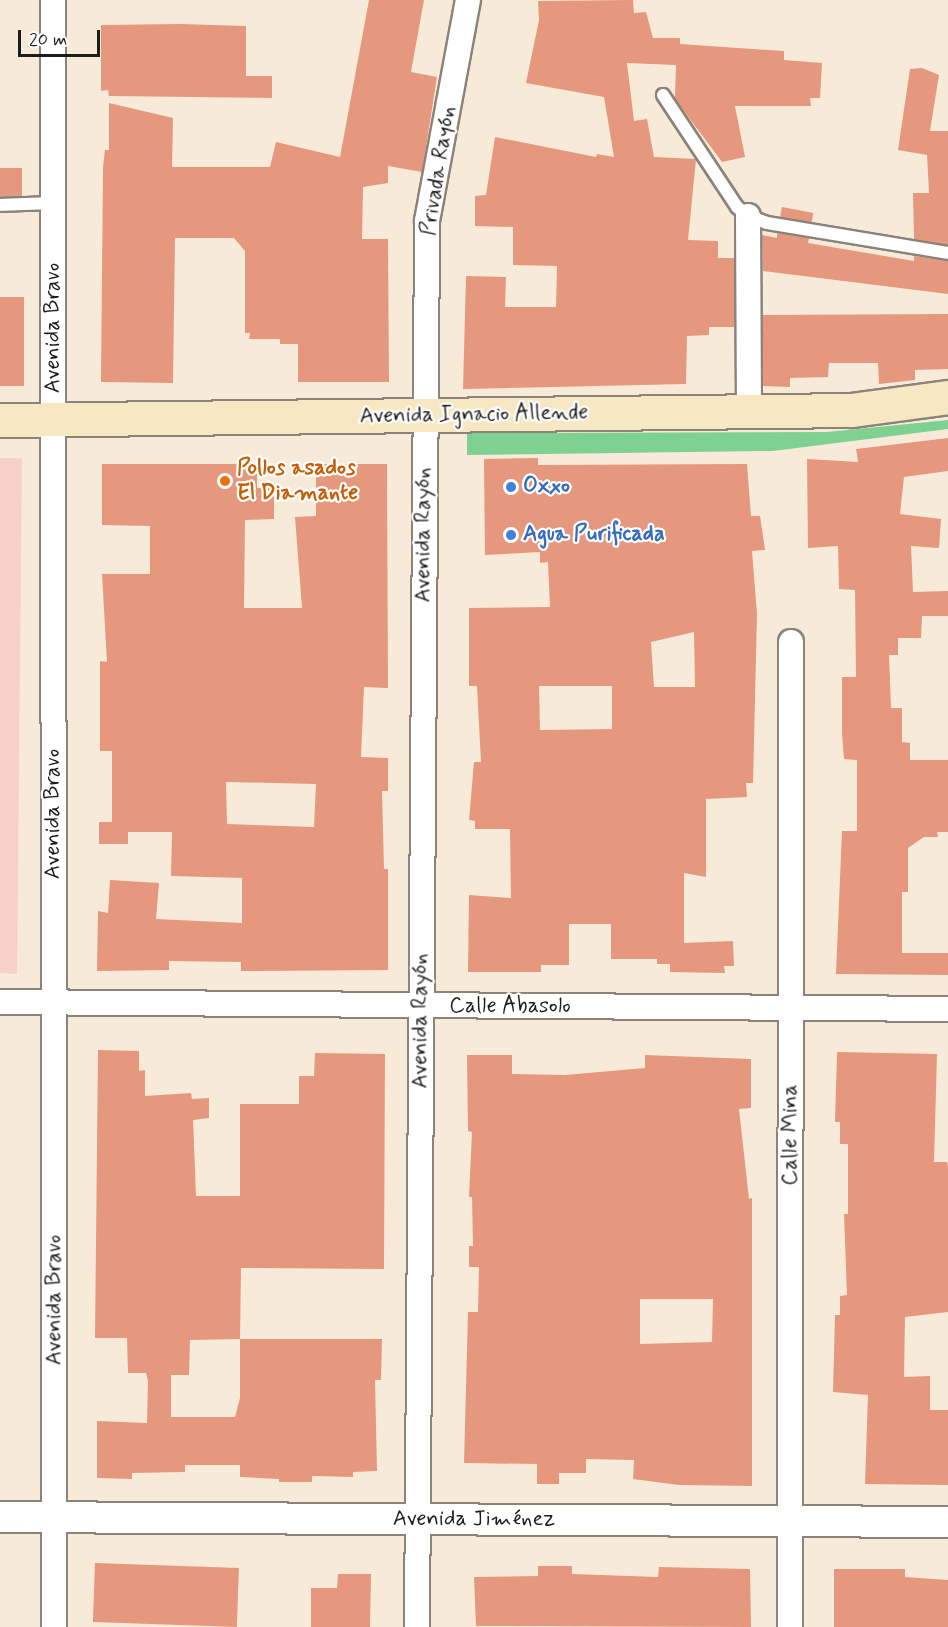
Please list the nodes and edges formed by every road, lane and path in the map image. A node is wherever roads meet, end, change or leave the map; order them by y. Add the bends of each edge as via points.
1 (53, 0) edge
2 (468, 0) edge
3 (663, 95) dead end
4 (53, 203) junction
5 (0, 205) edge
6 (748, 216) junction
7 (948, 254) edge
8 (948, 397) edge
9 (748, 412) junction
10 (425, 415) junction
11 (0, 420) edge
12 (54, 420) junction
13 (790, 642) dead end
14 (0, 1002) edge
15 (54, 1003) junction
16 (791, 1006) junction
17 (422, 1008) junction
18 (948, 1009) edge
19 (0, 1517) edge
20 (56, 1517) junction
21 (417, 1520) junction
22 (790, 1522) junction
23 (948, 1522) edge
24 (54, 1627) edge
25 (417, 1627) edge
26 (790, 1627) edge

1 - 4 street, Avenida Bravo
2 - 10 street, Privada Rayón via 427,221
3 - 6 lane via 737,207
4 - 5 lane
4 - 12 street, Avenida Bravo
6 - 7 lane via 767,223
6 - 9 street
8 - 9 main road, Avenida Ignacio Allende via 852,410
9 - 10 main road, Avenida Ignacio Allende
10 - 12 main road, Avenida Ignacio Allende
10 - 17 street, Avenida Rayón
11 - 12 main road, Avenida Ignacio Allende
12 - 15 street, Avenida Bravo
13 - 16 street, Calle Mina
14 - 15 street, Calle Abasolo
15 - 17 street, Calle Abasolo
15 - 20 street, Avenida Bravo
16 - 17 street, Calle Abasolo
16 - 18 street, Calle Abasolo
16 - 22 street, Calle Mina
17 - 21 street, Avenida Rayón
19 - 20 street, Avenida Jiménez
20 - 21 street, Avenida Jiménez
20 - 24 street, Avenida Bravo
21 - 22 street, Avenida Jiménez
21 - 25 street, Avenida Rayón
22 - 23 street, Avenida Jiménez
22 - 26 street, Calle Mina

